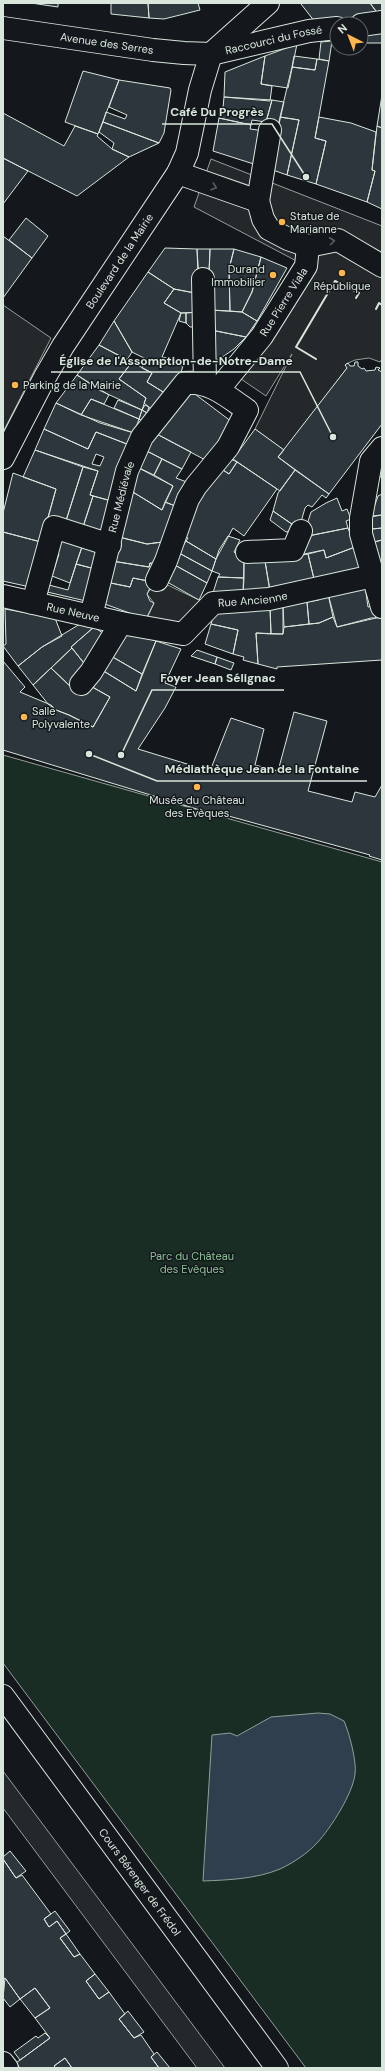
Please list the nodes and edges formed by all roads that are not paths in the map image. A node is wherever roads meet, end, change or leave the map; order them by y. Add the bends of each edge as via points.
1 (268, 3) edge
2 (382, 22) edge
3 (369, 24) edge
4 (3, 28) edge
5 (329, 29) edge
6 (211, 54) junction
7 (270, 130) dead end
8 (178, 173) junction
9 (258, 201) junction
10 (308, 246) junction
11 (382, 266) edge
12 (203, 279) dead end
13 (211, 387) junction
14 (382, 448) edge
15 (3, 458) edge
16 (374, 485) edge
17 (302, 531) dead end
18 (110, 545) junction
19 (246, 552) dead end
20 (373, 576) junction
21 (157, 580) dead end
22 (3, 596) edge
23 (33, 603) junction
24 (382, 607) edge
25 (91, 616) junction
26 (121, 623) junction
27 (143, 627) joint
28 (81, 684) dead end
29 (3, 1696) edge
30 (3, 2064) edge
31 (6, 2068) edge
32 (277, 2068) edge

1 - 6 street
2 - 3 street
4 - 6 street, Avenue des Serres via 153,50
5 - 6 street, Raccourci du Fossé
6 - 8 street, Boulevard de la Mairie via 200,90 187,153
7 - 9 street
8 -> 9 street
8 - 15 street, Boulevard de la Mairie via 63,346
9 - 10 street via 269,229
10 -> 11 street via 338,240
10 - 13 street, Rue Pierre Viala via 306,266 262,336
12 - 13 street
13 - 18 street, Rue Médiévale via 196,381 185,382 142,437 130,464
13 - 21 street via 248,410 228,447 188,499
14 - 16 street via 371,461
16 - 20 street via 361,518 361,534
17 - 19 street via 292,550
18 - 23 street via 54,527
18 - 25 street, Rue Médiévale
20 - 24 street
20 - 27 street, Rue Ancienne via 269,599 213,603 182,634
22 - 23 street, Rue Neuve
23 - 25 street, Rue Neuve
25 - 26 street, Rue Neuve
26 - 27 street, Rue Neuve
26 - 28 street
29 - 32 street, Cours Bérenger de Frédol
30 - 31 street

